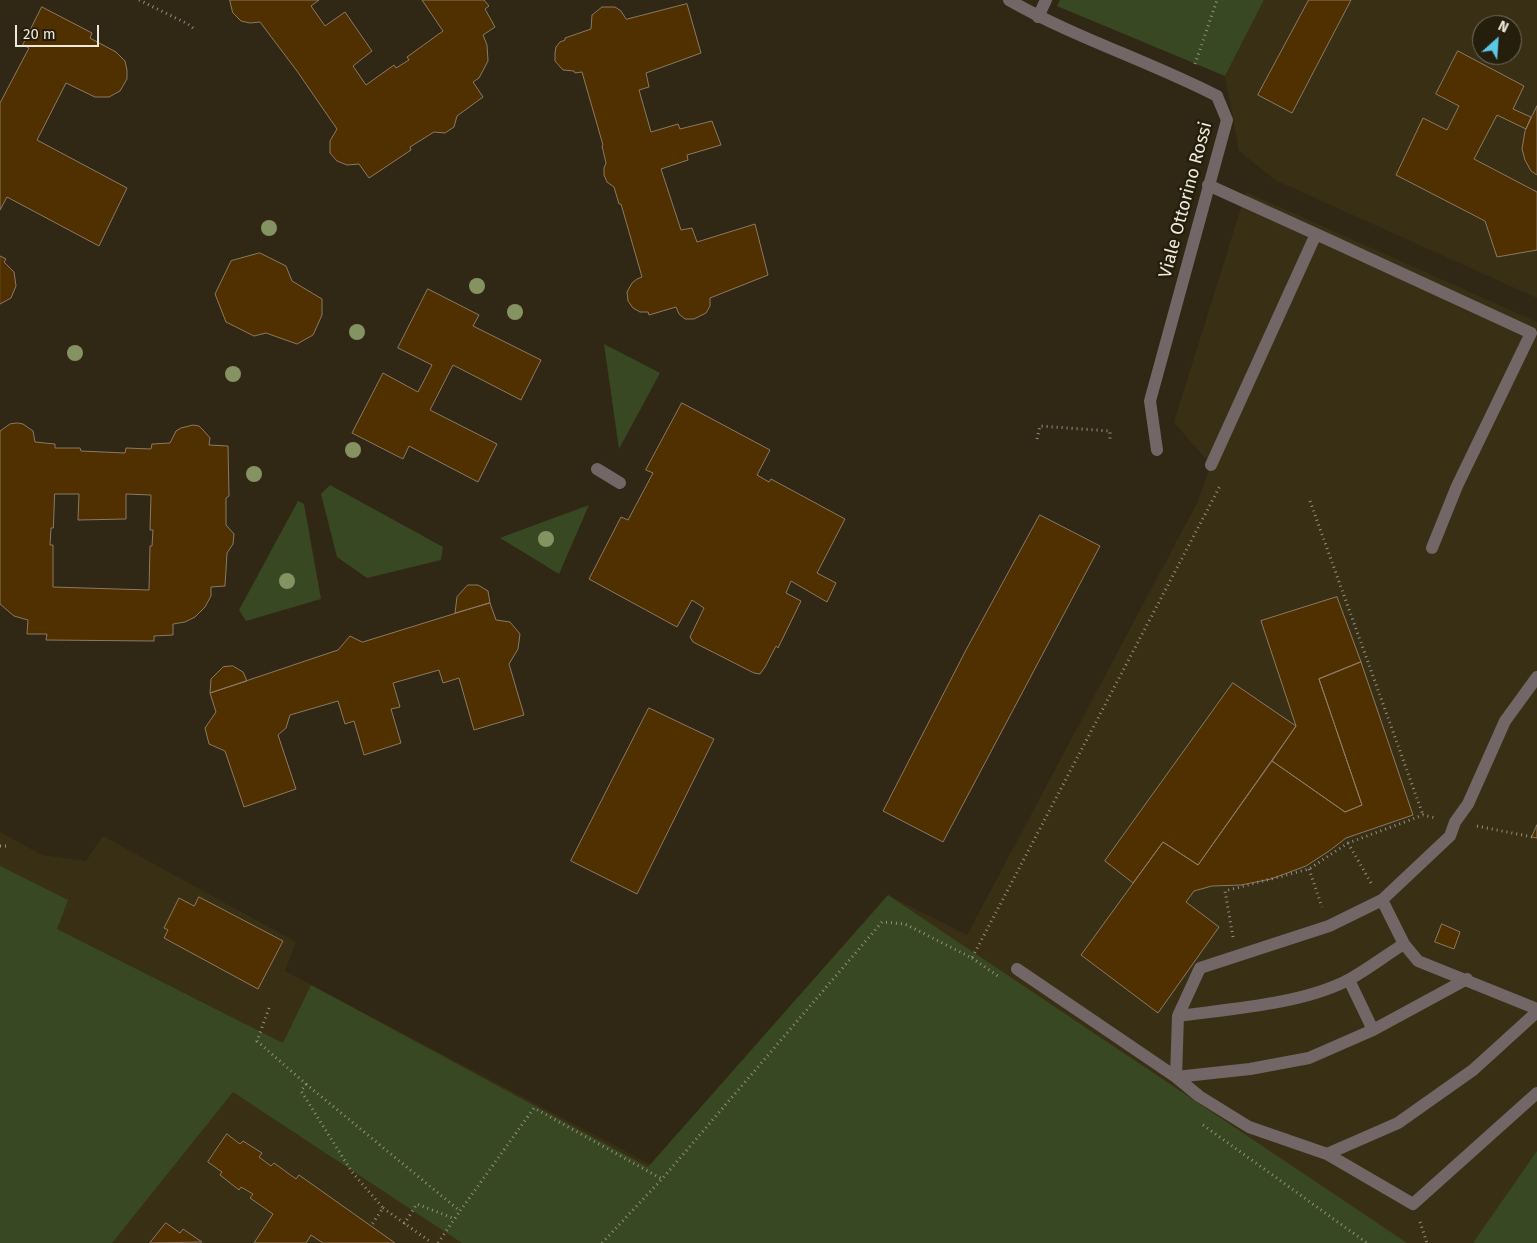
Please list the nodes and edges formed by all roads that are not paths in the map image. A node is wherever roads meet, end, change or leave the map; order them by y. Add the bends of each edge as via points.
1 (1009, 0) edge
2 (1046, 0) edge
3 (1038, 17) junction
4 (1208, 185) junction
5 (1316, 234) junction
6 (1157, 450) dead end
7 (1211, 465) dead end
8 (597, 470) dead end
9 (620, 482) dead end
10 (1432, 548) dead end
11 (1537, 677) edge
12 (1382, 900) junction
13 (1404, 944) junction
14 (1018, 969) dead end
15 (1466, 979) junction
16 (1349, 980) junction
17 (1537, 1010) edge
18 (1178, 1016) junction
19 (1373, 1030) junction
20 (1176, 1077) junction
21 (1537, 1093) edge
22 (1327, 1154) junction

1 - 3 street, Viale Ottorino Rossi
2 - 3 street
3 - 4 street, Viale Ottorino Rossi via 1217,96 1227,120
4 - 5 street
4 - 6 street, Viale Ottorino Rossi via 1150,400
5 - 7 street
5 - 10 street via 1531,333 1457,486
8 - 9 street
11 - 12 street via 1506,721 1450,836
12 - 13 street
12 - 18 street via 1329,926 1200,968
13 - 15 street via 1418,961
13 - 16 street
14 - 20 street
15 - 17 street
15 - 19 street
16 - 18 street via 1307,996
16 - 19 street
17 - 22 street via 1473,1070 1398,1123
18 - 20 street
19 - 20 street via 1309,1058 1250,1069
20 - 22 street via 1199,1096 1249,1127
21 - 22 street via 1413,1204

